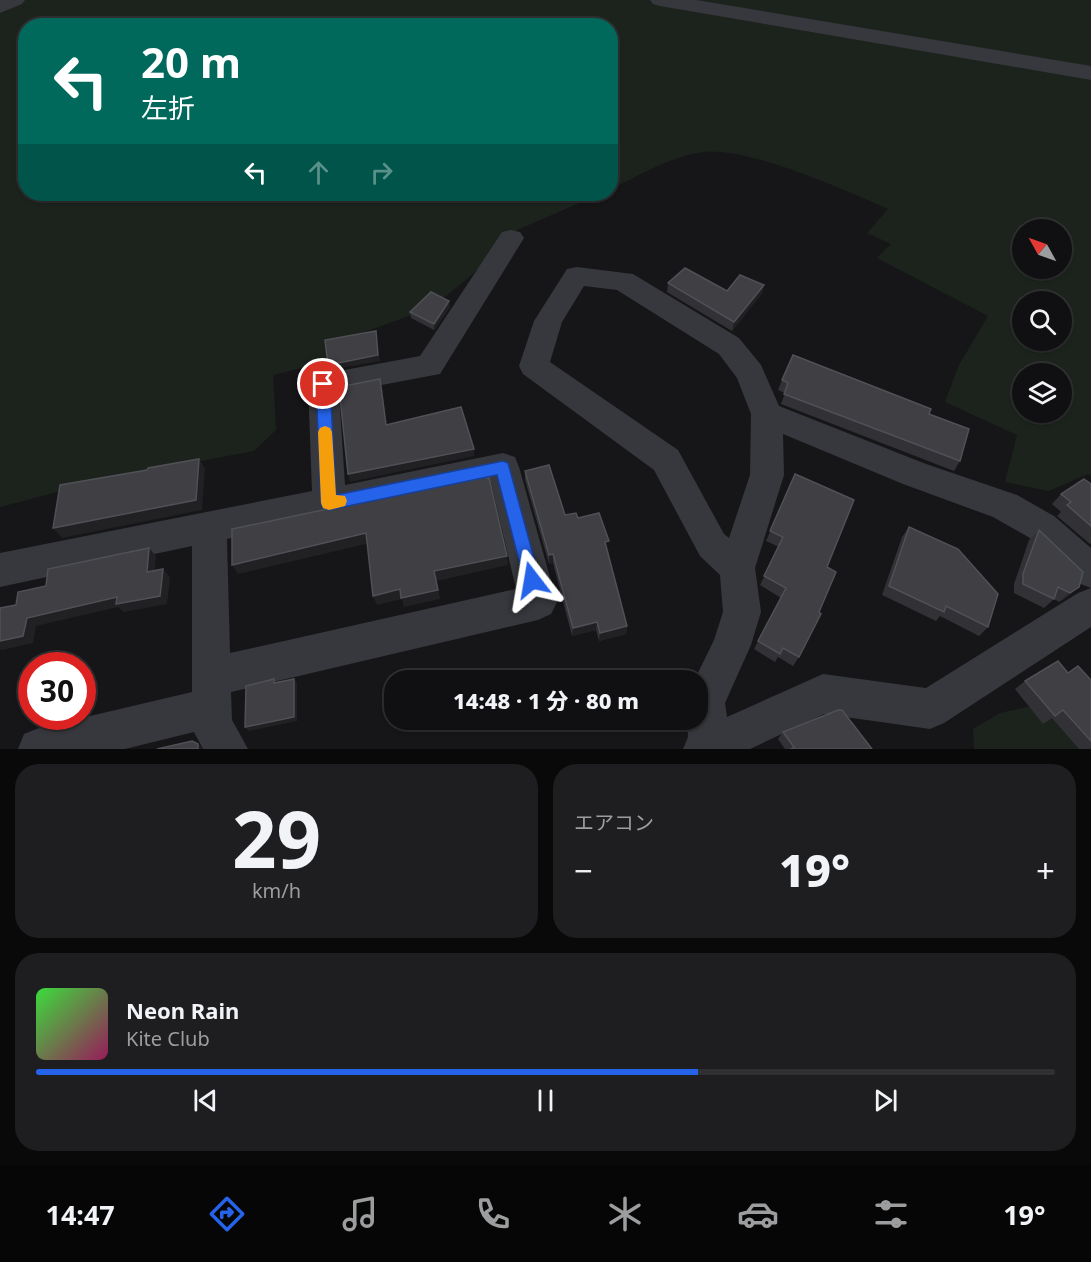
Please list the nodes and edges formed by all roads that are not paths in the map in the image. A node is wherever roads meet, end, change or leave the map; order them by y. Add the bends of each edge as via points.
1 (16, 0) edge
2 (660, 0) edge
3 (0, 8) edge
4 (1091, 73) edge
5 (511, 238) dead end
6 (767, 414) junction
7 (329, 503) junction
8 (209, 528) junction
9 (737, 568) junction
10 (0, 570) edge
11 (1091, 571) edge
12 (1091, 606) edge
13 (211, 692) junction
14 (707, 748) edge
15 (39, 749) edge
16 (227, 749) edge

1 - 3 street
2 - 4 street
5 - 7 street via 429,366 323,384
6 - 9 street via 767,475
6 - 9 street via 750,373 729,346 623,281 577,276 548,321 534,366 666,460 712,544
6 - 11 street via 1005,506 1042,527
7 - 8 street
7 - 13 street via 503,468 538,602
8 - 10 street
8 - 13 street
9 - 14 street via 742,612 732,645 705,702
12 - 14 street via 930,709 823,694
13 - 15 street
13 - 16 street via 212,725

